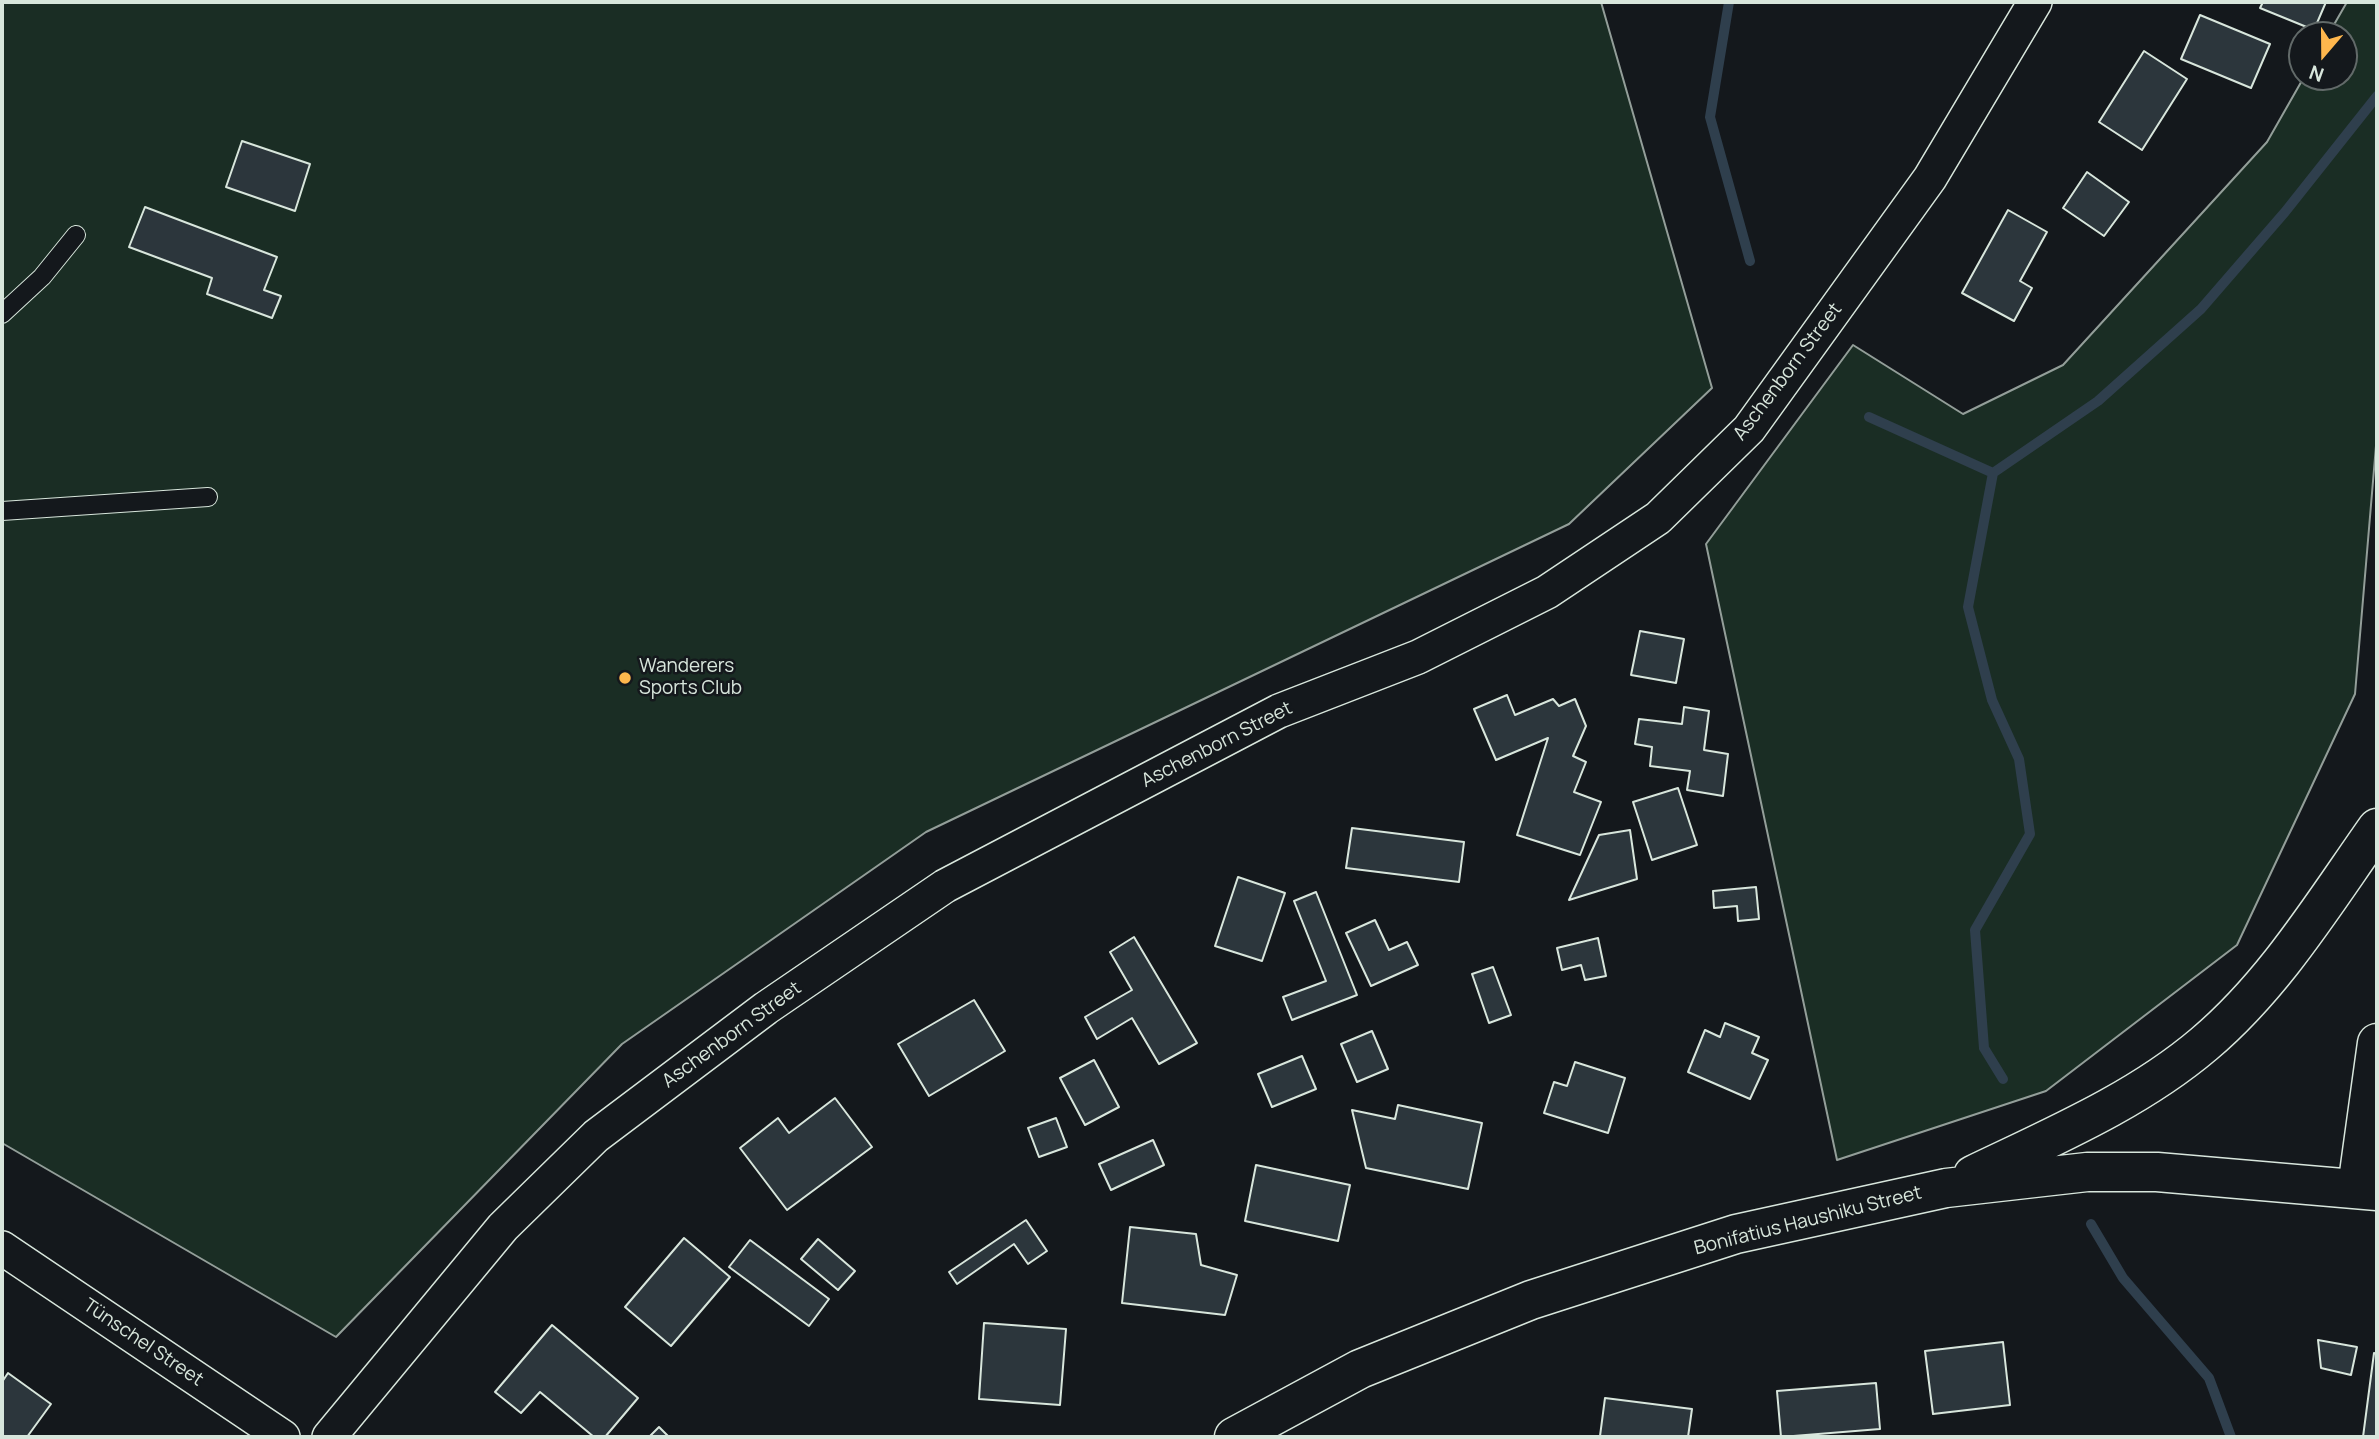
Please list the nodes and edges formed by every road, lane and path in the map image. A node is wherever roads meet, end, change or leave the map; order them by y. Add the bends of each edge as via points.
1 (2035, 2) edge
2 (76, 235) dead end
3 (2, 314) edge
4 (208, 497) dead end
5 (2, 511) edge
6 (2377, 828) edge
7 (2377, 1043) edge
8 (1946, 1188) junction
9 (2367, 1190) edge
10 (2, 1248) edge
11 (283, 1437) edge
12 (329, 1437) edge
13 (1234, 1437) edge

1 - 12 street, Aschenborn Street via 1930,178 1749,429 1658,518 1547,592 1418,657 1279,711 946,886 766,1007 596,1136 503,1227
2 - 3 lane via 42,277
4 - 5 lane
6 - 8 street via 2277,970 2204,1044 2144,1088
7 - 9 street
8 - 9 street, Bonifatius Haushiku Street via 2087,1172 2157,1172
8 - 13 street, Bonifatius Haushiku Street via 1737,1234 1531,1300 1360,1369
10 - 11 street, Tünschel Street

